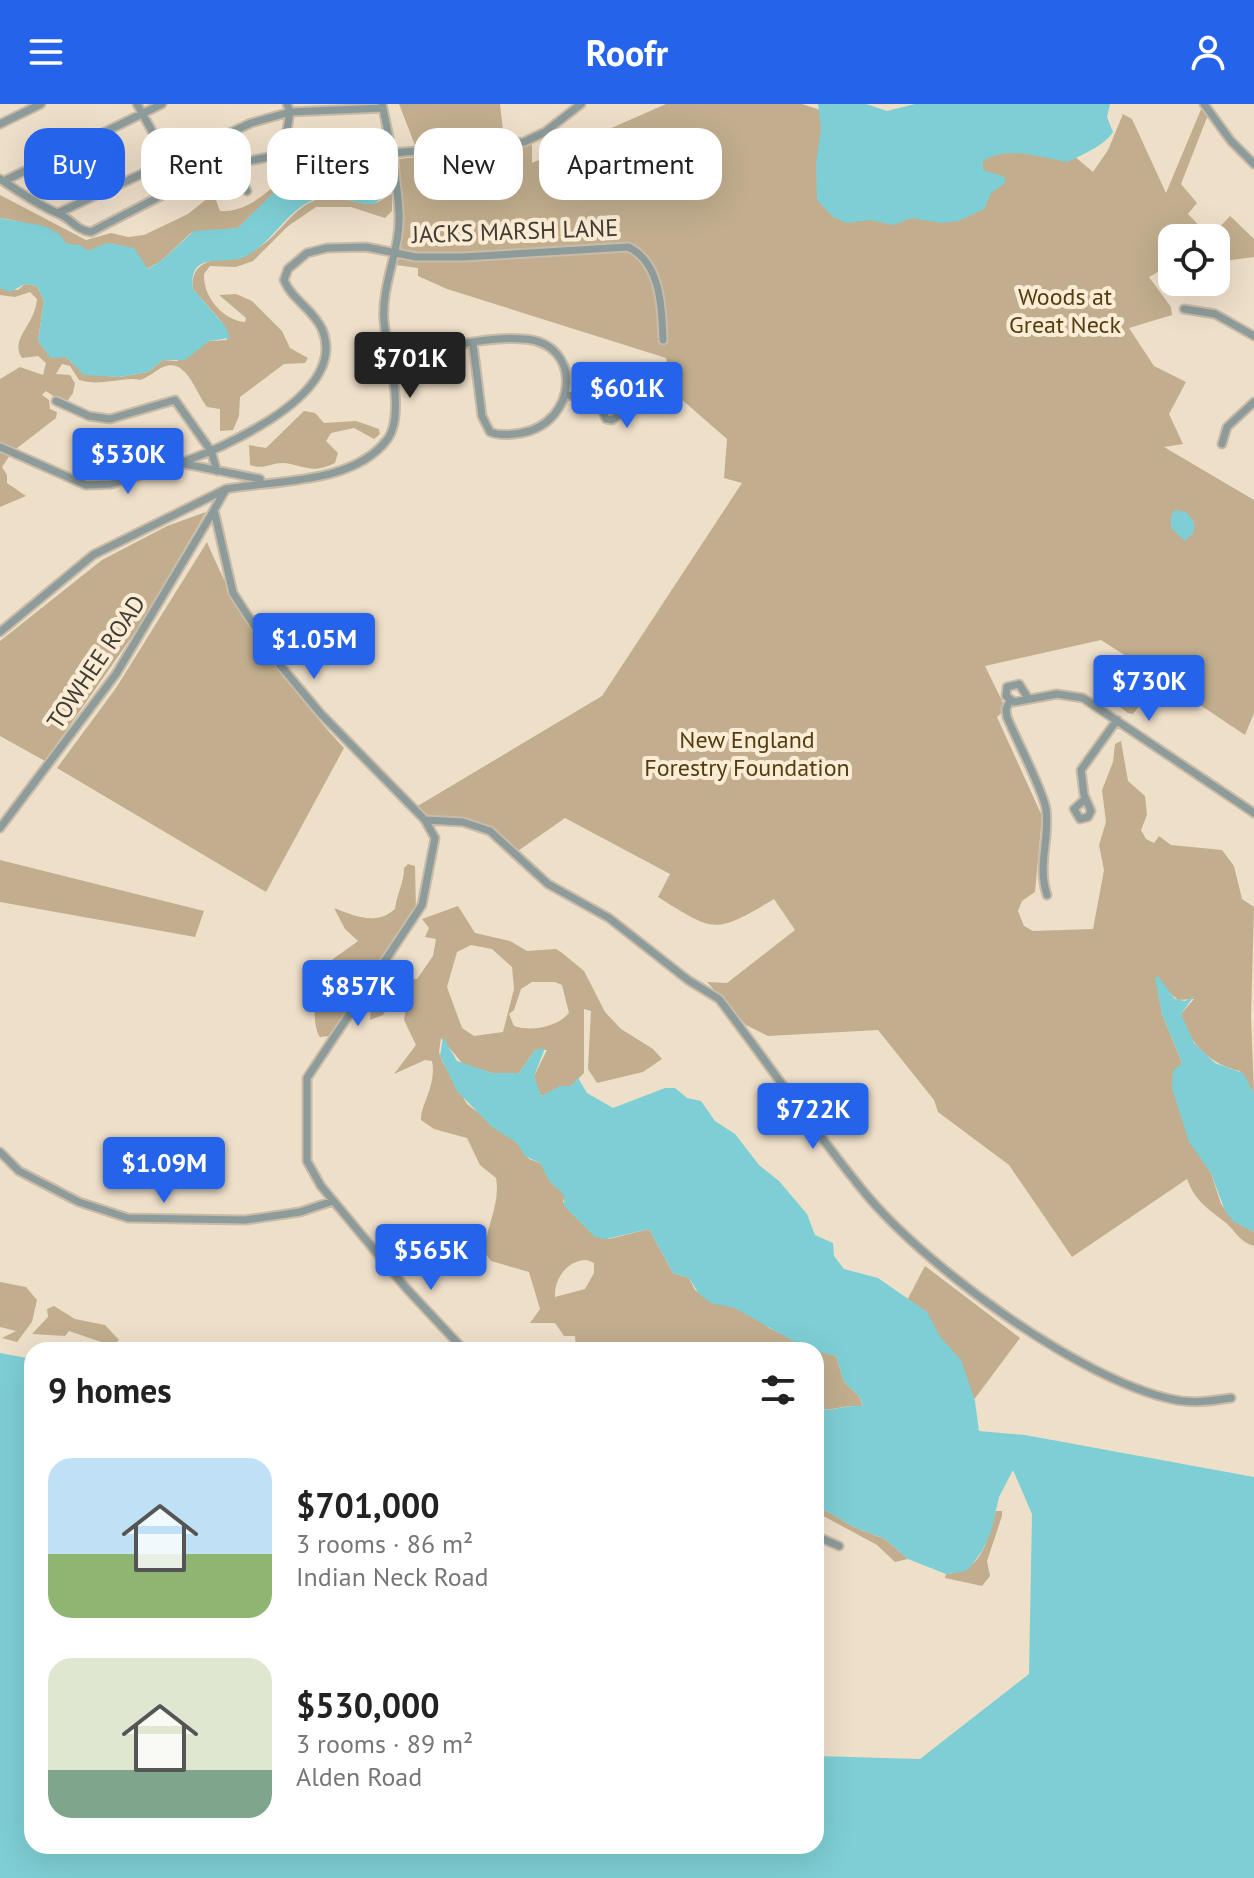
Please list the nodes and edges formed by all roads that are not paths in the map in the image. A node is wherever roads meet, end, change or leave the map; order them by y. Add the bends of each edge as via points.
1 (16, 104) edge
2 (41, 104) edge
3 (137, 104) edge
4 (162, 104) edge
5 (581, 104) edge
6 (1204, 104) edge
7 (382, 106) edge
8 (288, 108) edge
9 (142, 114) junction
10 (17, 115) junction
11 (0, 124) edge
12 (150, 128) edge
13 (238, 128) edge
14 (387, 128) edge
15 (398, 152) edge
16 (251, 161) edge
17 (1254, 164) edge
18 (141, 174) edge
19 (2, 180) edge
20 (153, 200) edge
21 (397, 200) edge
22 (58, 213) junction
23 (394, 253) junction
24 (1184, 309) dead end
25 (1254, 336) edge
26 (663, 340) dead end
27 (473, 344) junction
28 (390, 361) junction
29 (566, 394) junction
30 (56, 401) dead end
31 (1254, 402) edge
32 (601, 407) dead end
33 (1222, 444) dead end
34 (0, 447) edge
35 (211, 451) junction
36 (180, 463) junction
37 (217, 471) junction
38 (270, 481) junction
39 (226, 489) junction
40 (214, 510) junction
41 (0, 632) edge
42 (1028, 698) junction
43 (1010, 700) junction
44 (1117, 720) junction
45 (1085, 799) dead end
46 (1254, 800) edge
47 (1251, 811) edge
48 (425, 820) junction
49 (0, 828) edge
50 (1047, 895) dead end
51 (0, 1152) edge
52 (333, 1201) junction
53 (457, 1342) edge
54 (1231, 1398) dead end
55 (824, 1539) edge
56 (839, 1546) dead end

1 - 10 street
2 - 10 street
3 - 9 street
4 - 9 street
5 - 15 street via 528,141
6 - 17 street
7 - 8 street
7 - 14 street
8 - 13 street
8 - 16 street via 283,154
9 - 12 street
9 - 19 street
10 - 11 street
18 - 22 street
19 - 22 street
20 - 22 street via 91,232
21 - 23 street
23 - 26 street, JACKS MARSH LANE via 474,257 628,247 643,257 652,273
23 - 28 street via 384,300
23 - 35 street via 357,247 311,251 288,269 285,284 321,328 327,347 324,368 275,416
24 - 25 street via 1215,314
27 - 28 street
27 - 29 street via 522,338 541,343 563,366
27 - 29 street via 482,416 490,432 539,429 557,413
28 - 38 street via 395,415 387,441 351,468
29 - 32 street
30 - 35 street via 110,419 175,400
31 - 33 street via 1227,427
34 - 36 street via 86,485 111,484
35 - 36 street
35 - 37 street
36 - 37 street
37 - 38 street
38 - 39 street
39 - 40 street, TOWHEE ROAD
39 - 41 street via 93,555
40 - 48 street via 228,582 280,665
40 - 49 street, TOWHEE ROAD via 116,674
42 - 43 street
42 - 43 street via 1023,687 1013,683 1006,692
42 - 44 street via 1073,695
43 - 50 street via 1007,717 1045,803 1042,880
44 - 45 street via 1081,770 1091,808 1090,816 1082,819 1074,809
44 - 47 street
46 - 47 street
48 - 52 street via 435,842 422,905 306,1083 308,1164
48 - 54 street via 463,822 490,831 548,884 609,918 719,999 866,1195 910,1239 987,1300 1094,1369 1138,1390 1193,1402
51 - 52 street via 19,1171 72,1199 135,1219 245,1220
52 - 53 street
55 - 56 street

